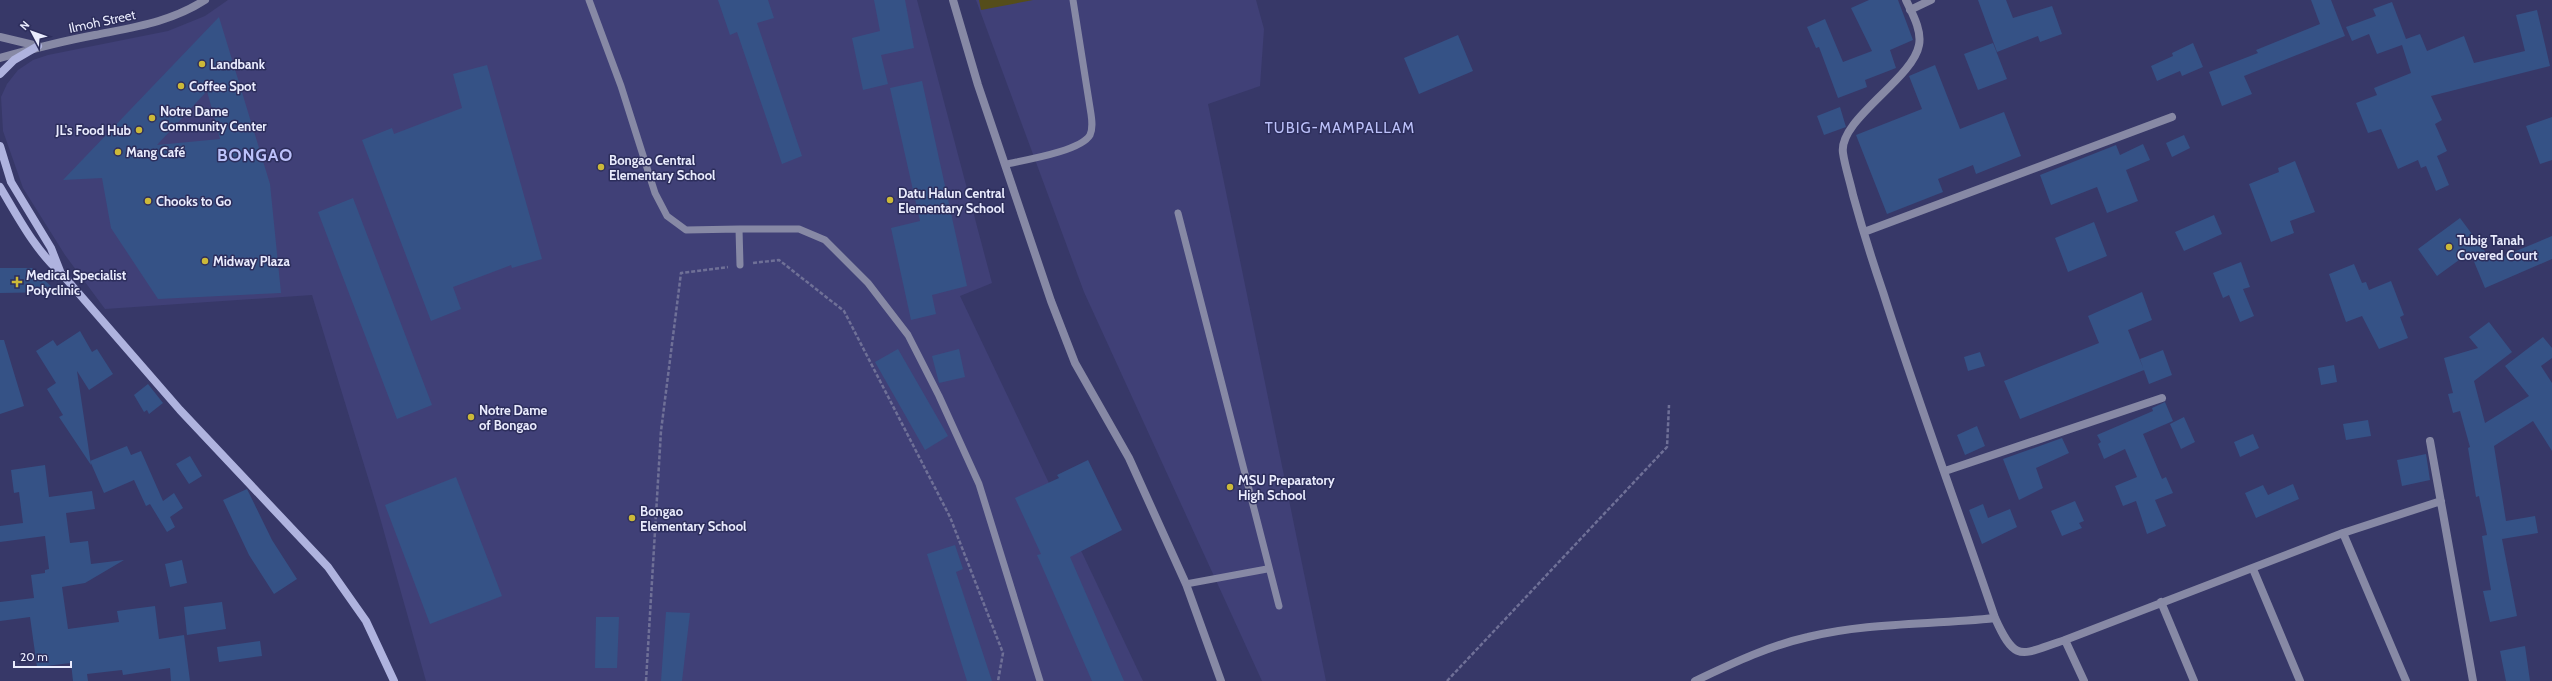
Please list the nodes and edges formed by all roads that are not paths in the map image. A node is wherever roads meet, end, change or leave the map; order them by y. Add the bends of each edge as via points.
1 (205, 0) edge
2 (589, 0) edge
3 (953, 0) edge
4 (1073, 0) edge
5 (1906, 0) edge
6 (1931, 0) edge
7 (1910, 10) junction
8 (0, 37) edge
9 (38, 46) junction
10 (0, 58) edge
11 (0, 74) edge
12 (2172, 117) dead end
13 (0, 146) edge
14 (1006, 164) junction
15 (0, 187) edge
16 (1178, 213) dead end
17 (739, 228) junction
18 (1864, 232) junction
19 (740, 265) road end
20 (61, 273) junction
21 (2162, 398) dead end
22 (2430, 441) dead end
23 (1944, 470) junction
24 (2441, 501) junction
25 (2343, 533) junction
26 (1267, 568) junction
27 (2253, 569) junction
28 (1186, 584) junction
29 (2161, 602) junction
30 (1279, 606) dead end
31 (1995, 618) junction
32 (2065, 640) junction
33 (394, 681) edge
34 (1040, 681) edge
35 (1221, 681) edge
36 (1695, 681) edge
37 (2084, 681) edge
38 (2194, 681) edge
39 (2300, 681) edge
40 (2406, 681) edge
41 (2474, 681) edge

1 - 9 street, Ilmoh Street via 184,13 146,24
2 - 17 lane via 621,86 655,193 666,216 686,230
3 - 14 street via 978,85
4 - 14 lane via 1091,114 1092,126 1089,136 1070,149
5 - 7 street
6 - 7 street
7 - 18 street via 1919,31 1920,44 1917,53 1859,120 1843,143 1846,167
8 - 9 street
9 - 10 street, Ilmoh Street
9 - 11 main road via 14,60
12 - 18 street
13 - 20 main road via 11,182 50,248
14 - 28 street via 1027,233 1075,363 1129,458
15 - 20 main road via 28,234
16 - 26 lane
17 - 19 lane
17 - 34 lane via 799,229 824,240 868,283 908,335 979,484
18 - 23 street via 1908,370
20 - 33 main road via 180,410 328,567 366,622
21 - 23 street
22 - 24 street
23 - 31 street
24 - 25 street
24 - 41 street
25 - 27 street
25 - 40 street
26 - 28 lane
26 - 30 lane
27 - 29 street
27 - 39 street
28 - 35 street
29 - 32 street
29 - 38 street
31 - 32 street via 2009,647 2016,651 2027,652
31 - 36 street via 1850,629 1808,637 1770,648
32 - 37 street

